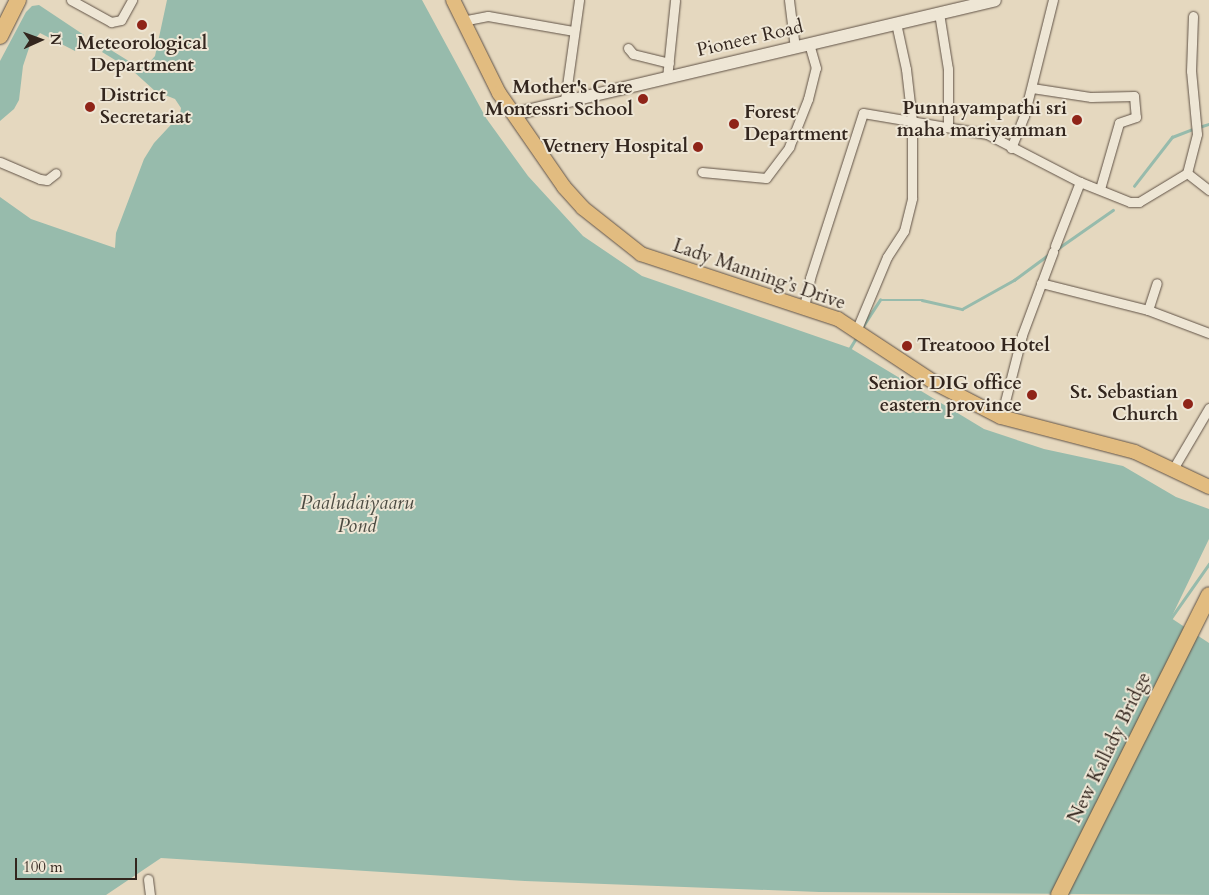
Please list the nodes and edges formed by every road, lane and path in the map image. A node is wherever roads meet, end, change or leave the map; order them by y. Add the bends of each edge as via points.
1 (18, 0) edge
2 (71, 0) edge
3 (132, 0) edge
4 (453, 0) edge
5 (579, 0) edge
6 (675, 0) edge
7 (789, 0) edge
8 (995, 0) edge
9 (1053, 0) edge
10 (939, 13) junction
11 (1193, 16) dead end
12 (462, 21) junction
13 (896, 24) junction
14 (573, 32) junction
15 (0, 36) edge
16 (810, 44) junction
17 (628, 48) dead end
18 (795, 48) junction
19 (669, 63) junction
20 (668, 78) junction
21 (1032, 88) junction
22 (565, 100) junction
23 (514, 114) junction
24 (912, 121) junction
25 (948, 125) junction
26 (1011, 148) junction
27 (0, 162) edge
28 (702, 172) dead end
29 (56, 173) dead end
30 (1187, 173) junction
31 (1080, 182) junction
32 (1100, 189) junction
33 (1209, 190) edge
34 (1157, 282) dead end
35 (1041, 283) junction
36 (804, 306) junction
37 (1148, 310) junction
38 (856, 331) junction
39 (1209, 333) edge
40 (1209, 408) edge
41 (1001, 417) junction
42 (1173, 469) junction
43 (1209, 487) edge
44 (1209, 595) edge
45 (1209, 605) edge
46 (1198, 620) junction
47 (148, 880) dead end
48 (150, 895) edge
49 (1059, 895) edge
50 (1064, 895) edge

1 - 15 highway
2 - 3 street via 111,22 121,20
4 - 12 main road, Lady Manning’s Drive
5 - 14 street
6 - 19 street
7 - 18 street
8 - 10 main road, Pioneer Road
9 - 21 street
10 - 13 main road, Pioneer Road
10 - 25 street via 948,69
11 - 30 street via 1192,71 1197,134
12 - 14 street via 488,16
12 - 23 main road, Lady Manning’s Drive via 485,70
13 - 16 main road, Pioneer Road
13 - 24 street via 906,69
14 - 22 street
16 - 18 main road, Pioneer Road
16 - 28 street via 816,68 808,99 789,147 766,178
17 - 19 street via 633,54
18 - 20 main road, Pioneer Road
19 - 20 street
20 - 22 main road, Pioneer Road
21 - 26 street
21 - 32 street via 1090,97 1134,96 1136,117 1119,123
22 - 23 main road, Pioneer Road
23 - 36 main road, Lady Manning’s Drive via 583,208 641,254
24 - 25 street
24 - 36 street via 863,113
24 - 38 street via 914,176 904,231 887,257
25 - 26 street via 987,134
26 - 31 street
27 - 29 street via 44,180
30 - 32 street via 1139,202 1130,202
30 - 33 street
31 - 32 street
31 - 35 street
34 - 37 street
35 - 37 street
35 - 41 street via 1022,335
36 - 38 main road, Lady Manning’s Drive via 838,318
37 - 39 street
38 - 41 main road, Lady Manning’s Drive via 935,383
40 - 42 street
41 - 42 main road, Lady Manning’s Drive via 1135,452
42 - 43 main road, Lady Manning’s Drive
44 - 46 highway
45 - 46 highway
46 - 49 highway, New Kallady Bridge
46 - 50 highway, New Kallady Bridge
47 - 48 street

